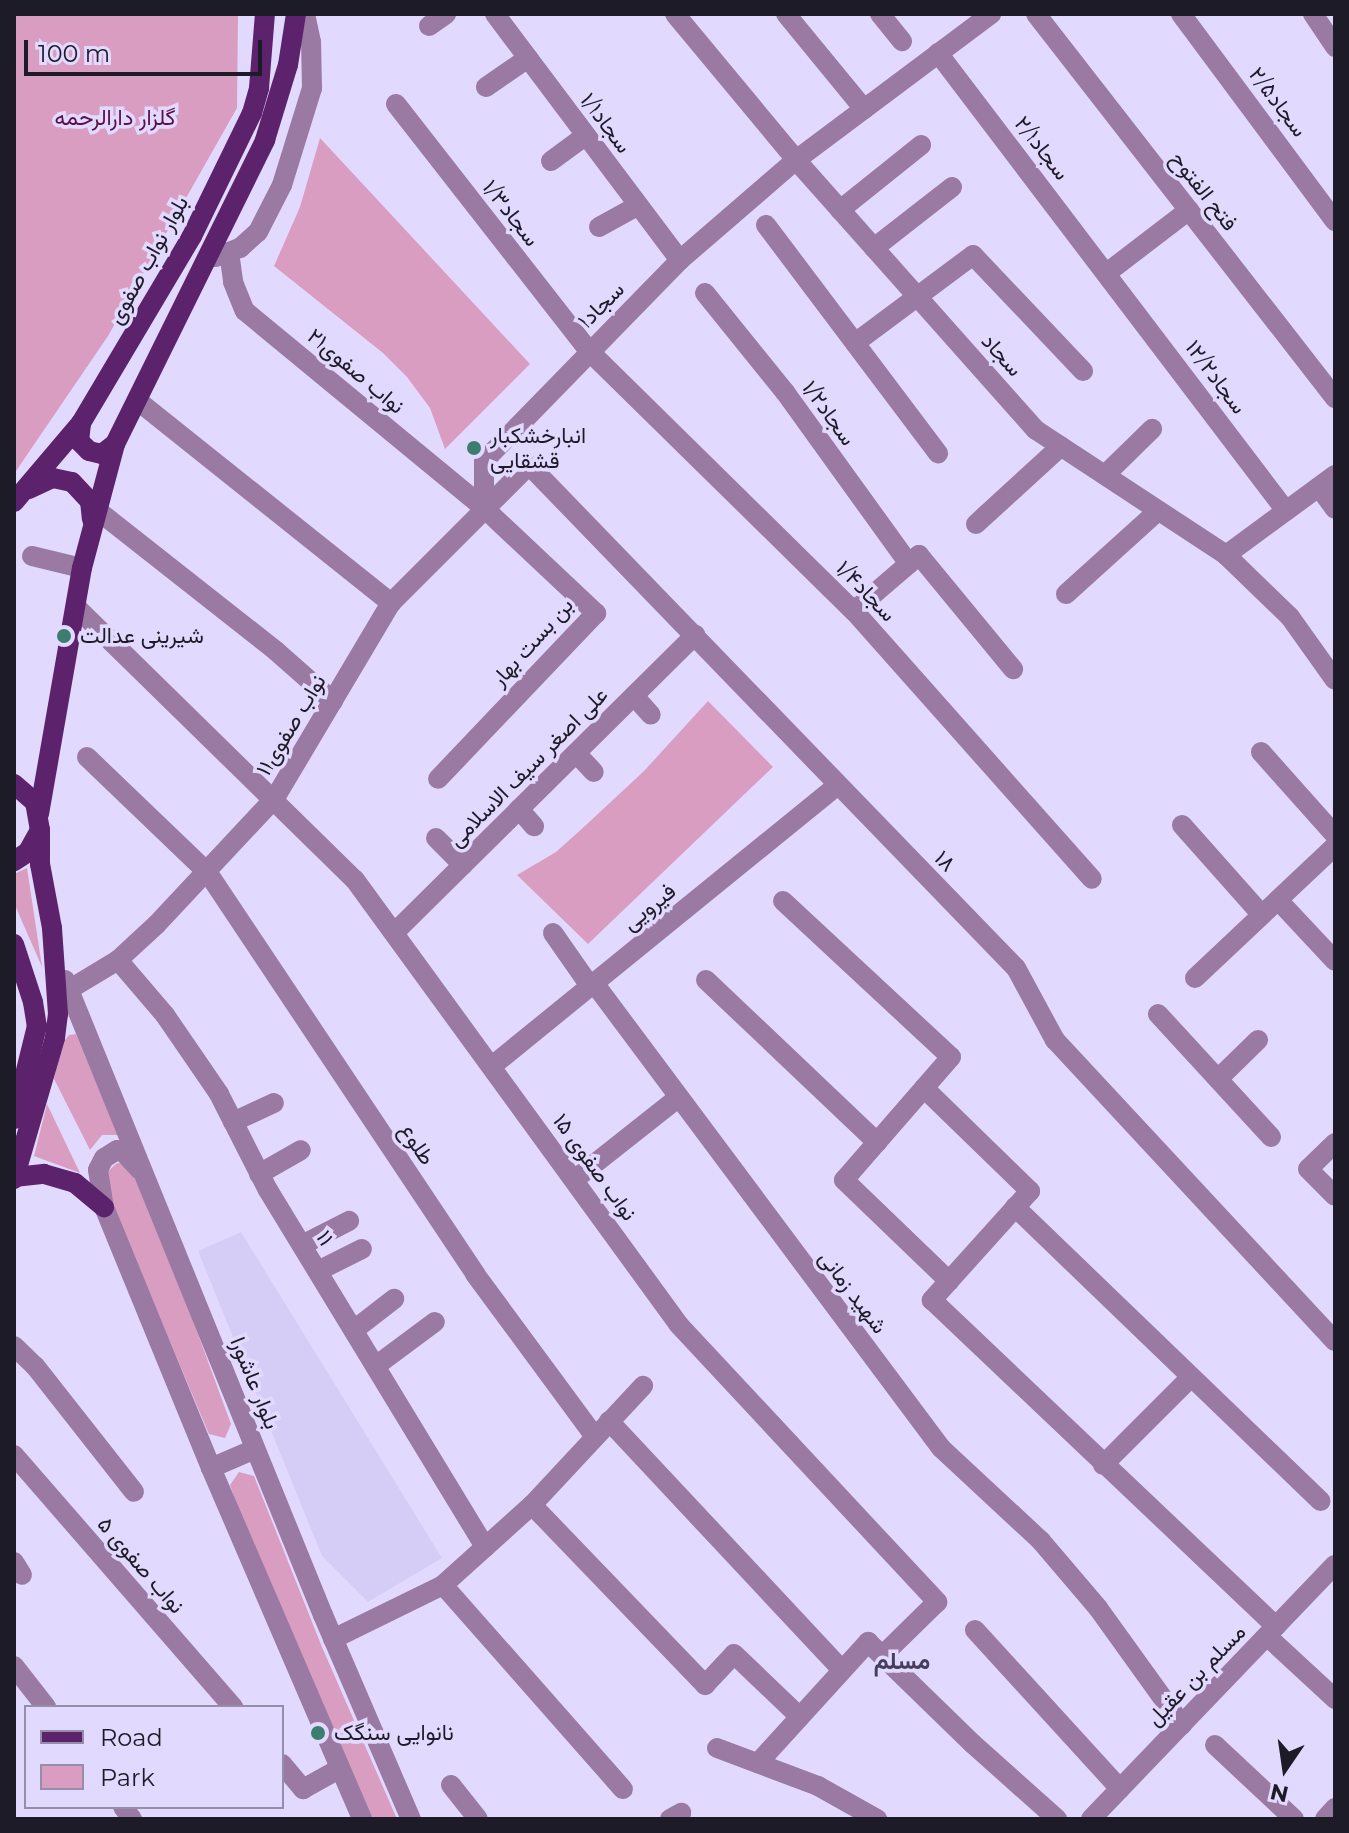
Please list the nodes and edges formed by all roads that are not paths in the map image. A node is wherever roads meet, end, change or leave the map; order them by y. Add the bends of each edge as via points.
1 (265, 14) edge
2 (296, 14) edge
3 (305, 14) edge
4 (446, 14) edge
5 (495, 14) edge
6 (675, 14) edge
7 (786, 14) edge
8 (880, 14) edge
9 (991, 14) edge
10 (1036, 14) edge
11 (1181, 14) edge
12 (1313, 14) edge
13 (429, 26) dead end
14 (902, 41) dead end
15 (1332, 42) edge
16 (938, 53) junction
17 (528, 58) junction
18 (486, 87) dead end
19 (396, 104) dead end
20 (864, 109) junction
21 (585, 136) junction
22 (921, 145) dead end
23 (796, 160) junction
24 (551, 161) dead end
25 (952, 187) dead end
26 (637, 206) junction
27 (840, 210) junction
28 (1189, 210) junction
29 (1335, 221) edge
30 (766, 225) dead end
31 (599, 227) dead end
32 (874, 248) junction
33 (229, 252) junction
34 (680, 260) junction
35 (205, 262) junction
36 (1108, 272) junction
37 (705, 293) dead end
38 (917, 296) junction
39 (855, 343) junction
40 (589, 351) junction
41 (1083, 371) dead end
42 (1335, 398) edge
43 (138, 401) junction
44 (81, 423) junction
45 (1152, 429) dead end
46 (115, 444) junction
47 (1061, 446) junction
48 (938, 453) dead end
49 (529, 465) joint
50 (1105, 475) junction
51 (1327, 481) edge
52 (14, 504) edge
53 (484, 508) junction
54 (1335, 509) edge
55 (1158, 511) junction
56 (1286, 511) junction
57 (95, 519) junction
58 (976, 524) dead end
59 (1226, 555) junction
60 (32, 556) dead end
61 (914, 560) junction
62 (82, 568) junction
63 (1066, 594) dead end
64 (391, 603) junction
65 (76, 607) junction
66 (854, 611) junction
67 (695, 635) junction
68 (1013, 669) dead end
69 (1335, 680) edge
70 (634, 696) junction
71 (333, 701) junction
72 (651, 715) dead end
73 (1261, 752) dead end
74 (576, 753) junction
75 (87, 757) dead end
76 (594, 772) dead end
77 (438, 779) dead end
78 (14, 784) edge
79 (837, 786) junction
80 (275, 798) junction
81 (519, 809) junction
82 (39, 822) junction
83 (1182, 825) dead end
84 (534, 826) dead end
85 (1335, 835) edge
86 (436, 838) dead end
87 (1335, 846) edge
88 (14, 861) edge
89 (463, 865) junction
90 (208, 873) junction
91 (1092, 879) dead end
92 (1278, 900) junction
93 (783, 901) dead end
94 (1262, 915) junction
95 (394, 933) junction
96 (553, 933) dead end
97 (14, 944) edge
98 (118, 960) junction
99 (1335, 961) edge
100 (56, 964) junction
101 (1195, 978) dead end
102 (706, 980) dead end
103 (592, 985) junction
104 (70, 989) junction
105 (1158, 1014) dead end
106 (1258, 1040) dead end
107 (492, 1066) junction
108 (1218, 1079) junction
109 (924, 1088) junction
110 (678, 1098) junction
111 (274, 1103) dead end
112 (14, 1119) edge
113 (233, 1122) junction
114 (1271, 1137) dead end
115 (877, 1142) junction
116 (1335, 1143) edge
117 (301, 1150) dead end
118 (259, 1174) junction
119 (14, 1178) edge
120 (574, 1180) junction
121 (149, 1183) junction
122 (1335, 1196) edge
123 (104, 1207) junction
124 (1015, 1207) junction
125 (349, 1221) dead end
126 (302, 1245) junction
127 (362, 1249) dead end
128 (318, 1271) junction
129 (949, 1281) junction
130 (394, 1299) dead end
131 (435, 1322) dead end
132 (354, 1330) junction
133 (1335, 1341) edge
134 (14, 1346) edge
135 (377, 1365) junction
136 (1191, 1377) junction
137 (643, 1386) dead end
138 (609, 1421) junction
139 (595, 1437) junction
140 (255, 1449) junction
141 (14, 1455) edge
142 (1103, 1465) junction
143 (211, 1468) junction
144 (134, 1492) dead end
145 (1321, 1501) dead end
146 (532, 1505) junction
147 (485, 1547) junction
148 (1335, 1565) edge
149 (443, 1585) junction
150 (975, 1630) dead end
151 (1272, 1631) junction
152 (333, 1639) junction
153 (882, 1656) junction
154 (14, 1666) edge
155 (842, 1670) junction
156 (1335, 1699) edge
157 (44, 1705) edge
158 (231, 1705) edge
159 (800, 1717) junction
160 (1182, 1725) junction
161 (1215, 1745) dead end
162 (717, 1748) dead end
163 (758, 1763) junction
164 (284, 1766) edge
165 (339, 1769) junction
166 (451, 1785) dead end
167 (623, 1789) dead end
168 (1120, 1789) junction
169 (1335, 1808) edge
170 (362, 1819) edge
171 (411, 1819) edge
172 (478, 1819) edge
173 (877, 1819) edge
174 (1057, 1819) edge
175 (1091, 1819) edge
176 (1294, 1819) edge
177 (1325, 1819) edge

1 - 44 main road, بلوار نواب صفوی via 259,88 239,144 192,236
2 - 35 main road via 270,128
3 - 33 street via 312,88 282,185 258,232
4 - 13 street
5 - 17 street, ۱/۱سجاد
6 - 23 street, سجاد
7 - 20 street
8 - 14 street
9 - 16 street, ۱سجاد
10 - 28 street, فتح الفتوح
11 - 29 street, ۲/۵سجاد
12 - 15 street
16 - 20 street, ۱سجاد
16 - 36 street, ۲/۱سجاد
17 - 18 street
17 - 21 street, ۱/۱سجاد
19 - 40 street, ۱/۳سجاد
20 - 23 street, ۱سجاد
21 - 24 street
21 - 26 street, ۱/۱سجاد
22 - 27 street
23 - 27 street, سجاد
23 - 34 street, ۱سجاد
25 - 32 street
26 - 31 street
26 - 34 street, ۱/۱سجاد
27 - 32 street, سجاد
28 - 36 street
28 - 42 street, فتح الفتوح
30 - 39 street
32 - 38 street, سجاد
33 - 35 street
33 - 53 street, ۲۱نواب صفوی via 245,311
34 - 40 street, ۱سجاد
35 - 43 main road
36 - 56 street, ۱۲/۲سجاد
37 - 61 street, ۱/۲سجاد
38 - 39 street
38 - 41 street via 973,255
38 - 47 street, سجاد via 1036,430
39 - 48 street
40 - 53 street, ۱سجاد via 484,461
40 - 66 street, ۱/۴سجاد
43 - 46 main road
43 - 64 street
44 - 46 main road via 79,441 89,451 102,454
44 - 52 main road, بلوار نواب صفوی
45 - 50 street
46 - 57 main road
47 - 50 street, سجاد
47 - 58 street
49 - 53 street, ۱۱نواب صفوی
49 - 67 street, ۱۸
50 - 55 street, سجاد
51 - 54 street
51 - 56 street
52 - 57 main road via 35,485 62,478 86,493
53 - 64 street, ۱۱نواب صفوی
53 - 77 street, بن بست بهار via 596,613
55 - 59 street, سجاد
55 - 63 street
56 - 59 street
57 - 62 main road
57 - 71 street via 191,583
59 - 69 street, سجاد via 1290,617
60 - 62 street
61 - 66 street
61 - 68 street, ۱/۲سجاد
62 - 65 main road
64 - 71 street, ۱۱نواب صفوی
65 - 80 street, نواب صفوی ۱۵
65 - 82 main road
66 - 91 street, ۱/۴سجاد
67 - 70 street, علی اصغر سیف الاسلامی
67 - 79 street, ۱۸
70 - 72 street
70 - 74 street, علی اصغر سیف الاسلامی
71 - 80 street, ۱۱نواب صفوی
73 - 85 street
74 - 76 street
74 - 81 street, علی اصغر سیف الاسلامی
75 - 90 street, طلوع
78 - 82 main road via 35,802
79 - 103 street, فیرویی
79 - 133 street, ۱۸ via 1016,968 1055,1040
80 - 90 street, ۱۱نواب صفوی
80 - 95 street, نواب صفوی ۱۵ via 355,880
81 - 84 street
81 - 89 street, علی اصغر سیف الاسلامی
82 - 88 main road via 28,852
82 - 100 main road
83 - 94 street
86 - 89 street
87 - 92 street
89 - 95 street, علی اصغر سیف الاسلامی
90 - 98 street, ۱۱نواب صفوی
90 - 139 street, طلوع via 475,1274
92 - 94 street
92 - 99 street
93 - 109 street via 951,1057
94 - 101 street
95 - 107 street, نواب صفوی ۱۵
96 - 103 street, شهید زمانی
97 - 112 main road via 37,1026
98 - 104 street, ۱۱نواب صفوی
98 - 113 street, ۱۱ via 165,1015
100 - 104 street, بلوار عاشورا
100 - 119 main road via 55,1038
102 - 115 street
103 - 107 street, فیرویی
103 - 110 street, شهید زمانی
104 - 121 street, بلوار عاشورا
105 - 108 street
106 - 108 street
107 - 120 street, نواب صفوی ۱۵
108 - 114 street
109 - 115 street
109 - 124 street via 1030,1191
110 - 120 street
110 - 160 street, شهید زمانی via 941,1448 1041,1541 1098,1608
111 - 113 street
113 - 118 street, ۱۱
115 - 129 street via 844,1180
116 - 122 street via 1308,1169
117 - 118 street
118 - 126 street, ۱۱
119 - 123 main road via 44,1174 75,1183
120 - 153 street, نواب صفوی ۱۵ via 679,1325 937,1602
121 - 123 street via 130,1156 117,1150 110,1153 98,1170
121 - 140 street, بلوار عاشورا
123 - 143 street
124 - 129 street
124 - 136 street
125 - 126 street
126 - 128 street, ۱۱
127 - 128 street
128 - 132 street, ۱۱
129 - 142 street via 932,1300
130 - 132 street
131 - 135 street
132 - 135 street, ۱۱
134 - 144 street
135 - 147 street, ۱۱
136 - 142 street
136 - 145 street
137 - 138 street
138 - 139 street
138 - 155 street
139 - 146 street
140 - 143 street
140 - 152 street, بلوار عاشورا
141 - 158 street, نواب صفوی ۵
142 - 151 street
143 - 165 street
146 - 147 street
146 - 159 street via 705,1685 734,1654
147 - 149 street
148 - 151 street, مسلم بن عقیل
149 - 152 street
149 - 167 street
150 - 168 street
151 - 156 street
151 - 160 street, مسلم بن عقیل
152 - 171 street, بلوار عاشورا
153 - 155 street via 868,1642
153 - 174 street
154 - 157 street
155 - 159 street
159 - 163 street
160 - 168 street, مسلم بن عقیل
161 - 176 street
162 - 163 street
163 - 173 street via 818,1786
164 - 165 street via 303,1789
165 - 170 street
166 - 172 street
168 - 175 street, مسلم بن عقیل
169 - 177 street

